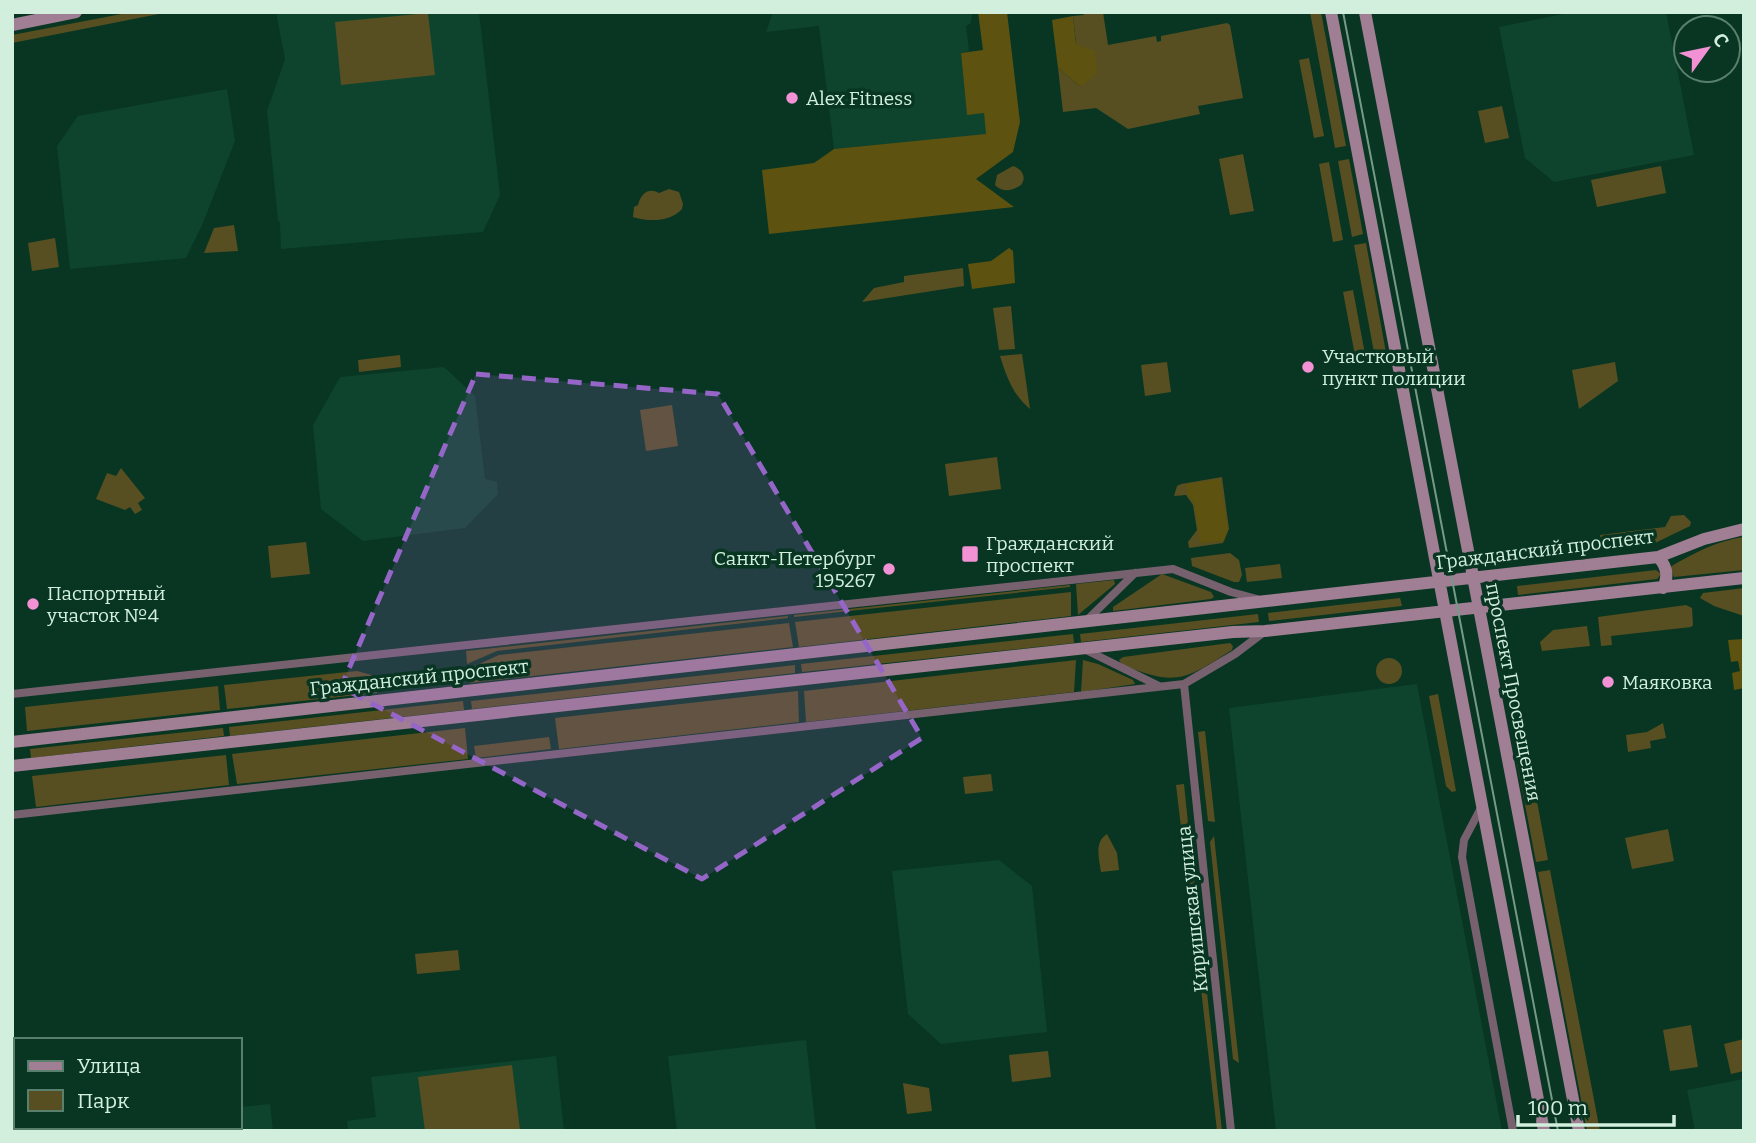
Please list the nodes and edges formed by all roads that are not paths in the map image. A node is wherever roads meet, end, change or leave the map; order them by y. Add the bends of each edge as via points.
1 (76, 12) edge
2 (1331, 12) edge
3 (1364, 12) edge
4 (12, 25) edge
5 (1744, 529) edge
6 (1658, 557) junction
7 (1135, 573) junction
8 (1473, 578) junction
9 (1744, 578) edge
10 (1439, 581) junction
11 (1663, 588) junction
12 (1260, 600) junction
13 (1479, 608) junction
14 (1445, 612) junction
15 (1085, 622) junction
16 (1265, 631) junction
17 (1084, 649) junction
18 (1184, 684) junction
19 (1159, 687) junction
20 (12, 694) edge
21 (12, 742) edge
22 (12, 766) edge
23 (1482, 806) junction
24 (12, 815) edge
25 (1231, 1131) edge
26 (1513, 1131) edge
27 (1544, 1131) edge
28 (1579, 1131) edge

1 - 4 main road
2 - 10 main road
3 - 8 main road, проспект Просвещения
5 - 6 main road, Гражданский проспект
6 - 8 main road, Гражданский проспект
6 - 11 main road via 1667,572
7 - 12 street via 1173,569
7 - 15 street
7 - 20 street
8 - 10 main road, Гражданский проспект
8 - 13 main road, проспект Просвещения
9 - 11 main road
10 - 12 main road, Гражданский проспект
10 - 14 main road
11 - 13 main road
12 - 15 main road, Гражданский проспект
13 - 14 main road
13 - 28 main road, проспект Просвещения
14 - 16 main road
14 - 23 main road
15 - 21 main road, Гражданский проспект
16 - 17 main road
16 - 18 street
17 - 19 street
17 - 22 main road
18 - 19 street
18 - 25 street, Киришская улица
19 - 24 street
23 - 26 street via 1464,840 1462,857
23 - 27 main road

